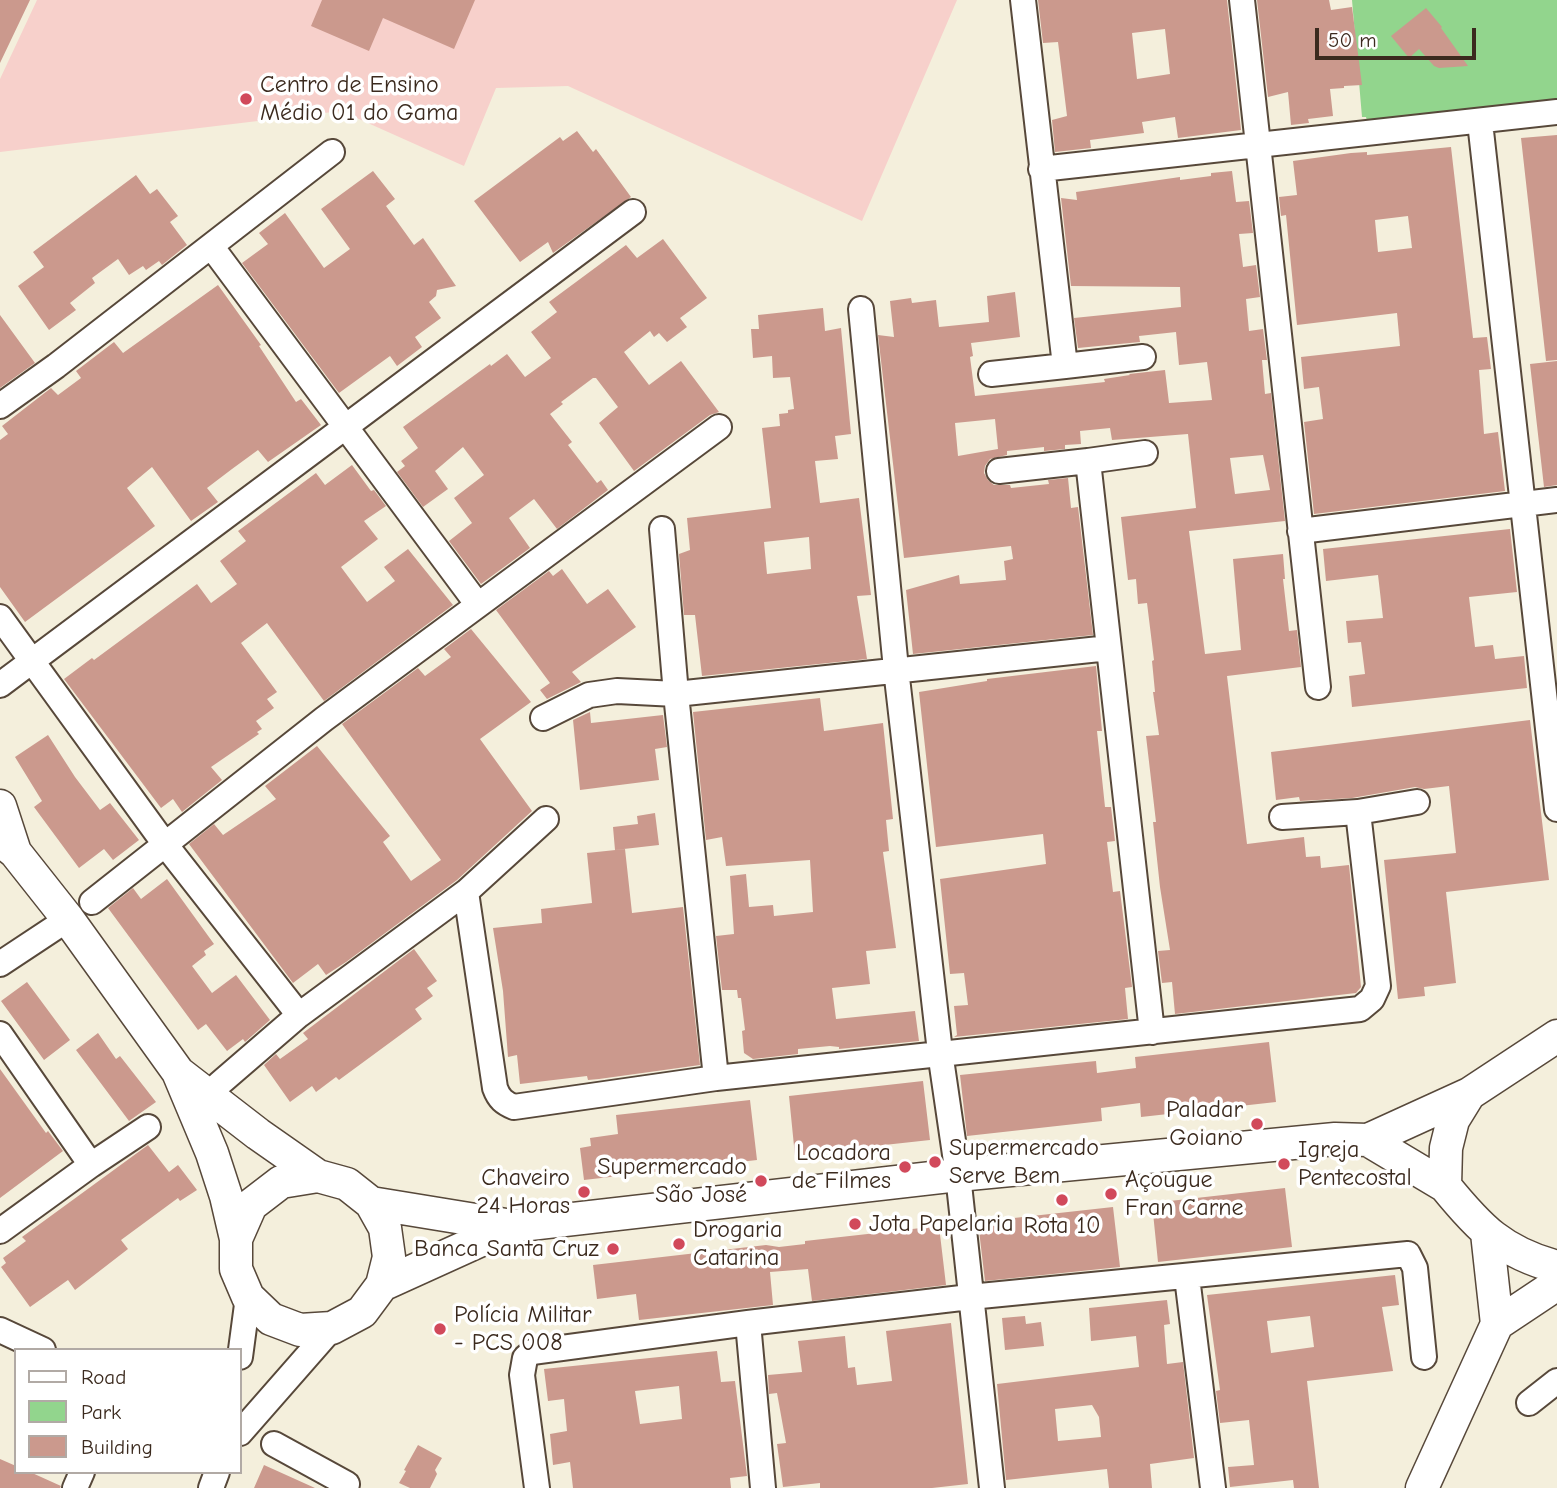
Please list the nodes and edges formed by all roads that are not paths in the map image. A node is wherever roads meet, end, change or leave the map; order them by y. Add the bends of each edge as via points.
1 (1023, 0) edge
2 (1242, 0) edge
3 (1557, 112) edge
4 (1480, 122) junction
5 (1258, 144) junction
6 (332, 152) dead end
7 (1041, 169) junction
8 (633, 212) dead end
9 (211, 246) junction
10 (861, 309) dead end
11 (1143, 357) dead end
12 (1065, 366) junction
13 (990, 374) dead end
14 (0, 407) edge
15 (719, 427) dead end
16 (345, 428) junction
17 (1145, 453) dead end
18 (1087, 461) junction
19 (999, 471) dead end
20 (1557, 499) edge
21 (1522, 504) junction
22 (662, 529) dead end
23 (1300, 531) junction
24 (478, 605) junction
25 (0, 617) edge
26 (1109, 648) junction
27 (32, 660) junction
28 (896, 669) junction
29 (0, 685) edge
30 (1318, 687) dead end
31 (676, 694) junction
32 (543, 718) dead end
33 (1417, 802) dead end
34 (0, 806) edge
35 (1557, 809) edge
36 (1358, 812) junction
37 (1282, 817) dead end
38 (546, 819) dead end
39 (164, 843) junction
40 (8, 846) edge
41 (466, 892) junction
42 (80, 910) junction
43 (0, 964) edge
44 (299, 1015) junction
45 (1152, 1032) junction
46 (0, 1034) edge
47 (1557, 1037) edge
48 (940, 1052) junction
49 (178, 1073) junction
50 (716, 1078) junction
51 (219, 1084) dead end
52 (1469, 1094) junction
53 (148, 1127) dead end
54 (1368, 1140) junction
55 (91, 1165) junction
56 (958, 1175) junction
57 (318, 1176) junction
58 (1445, 1186) junction
59 (371, 1203) junction
60 (512, 1226) junction
61 (0, 1231) edge
62 (1487, 1233) junction
63 (236, 1239) junction
64 (1557, 1267) edge
65 (1186, 1277) junction
66 (1557, 1284) edge
67 (382, 1285) junction
68 (248, 1297) junction
69 (970, 1297) junction
70 (748, 1323) junction
71 (1497, 1324) junction
72 (332, 1328) junction
73 (0, 1330) edge
74 (39, 1348) edge
75 (241, 1348) edge
76 (1423, 1357) dead end
77 (1557, 1381) edge
78 (1529, 1403) dead end
79 (242, 1430) edge
80 (274, 1444) dead end
81 (349, 1487) edge
82 (537, 1488) edge
83 (763, 1488) edge
84 (992, 1488) edge
85 (1213, 1488) edge
86 (1422, 1488) edge

1 - 7 street
2 - 5 street
3 - 4 street
4 - 5 street
4 - 21 street
5 - 7 street
5 - 23 street
6 - 9 street
7 - 12 street
8 - 16 street
9 - 14 street
9 - 16 street
10 - 28 street
11 - 12 street
12 - 13 street
15 - 24 street
16 - 24 street
16 - 27 street
17 - 18 street
18 - 19 street
18 - 26 street
20 - 21 street
21 - 23 street
21 - 35 street
22 - 31 street
23 - 30 street
24 - 39 street
25 - 27 street
26 - 28 street
26 - 45 street
27 - 29 street
27 - 39 street
28 - 31 street
28 - 48 street
31 - 32 street via 617,691 589,695
31 - 50 street
33 - 36 street
34 - 40 street
36 - 37 street
36 - 45 street via 1378,986 1372,999 1360,1009
38 - 41 street
39 - 42 street
39 - 44 street
40 - 42 street
41 - 44 street
41 - 50 street via 495,1088 505,1103 514,1108
42 - 43 street
42 - 49 street
44 - 51 street
45 - 48 street
46 - 55 street
47 - 52 street
48 - 50 street
48 - 56 street
49 - 57 street
49 - 63 street via 212,1153
52 - 54 street
52 - 58 street via 1453,1120 1446,1147
53 - 55 street
54 - 56 street via 1335,1139
54 - 58 street
55 - 61 street
56 - 60 street
56 - 69 street
57 - 59 street via 347,1184
57 - 63 street via 281,1182 251,1205
58 - 62 street
59 - 60 street
59 - 67 street via 385,1228 388,1247
60 - 67 street
62 - 64 street via 1528,1259
62 - 71 street
63 - 68 street via 236,1269
65 - 69 street
65 - 76 street via 1408,1254 1416,1268
65 - 85 street
66 - 71 street
67 - 72 street via 362,1312
68 - 72 street via 271,1319 300,1329
68 - 75 street
69 - 70 street
69 - 84 street
70 - 82 street via 532,1352 525,1358 522,1375
70 - 83 street
71 - 86 street
72 - 79 street
73 - 74 street
77 - 78 street
80 - 81 street

